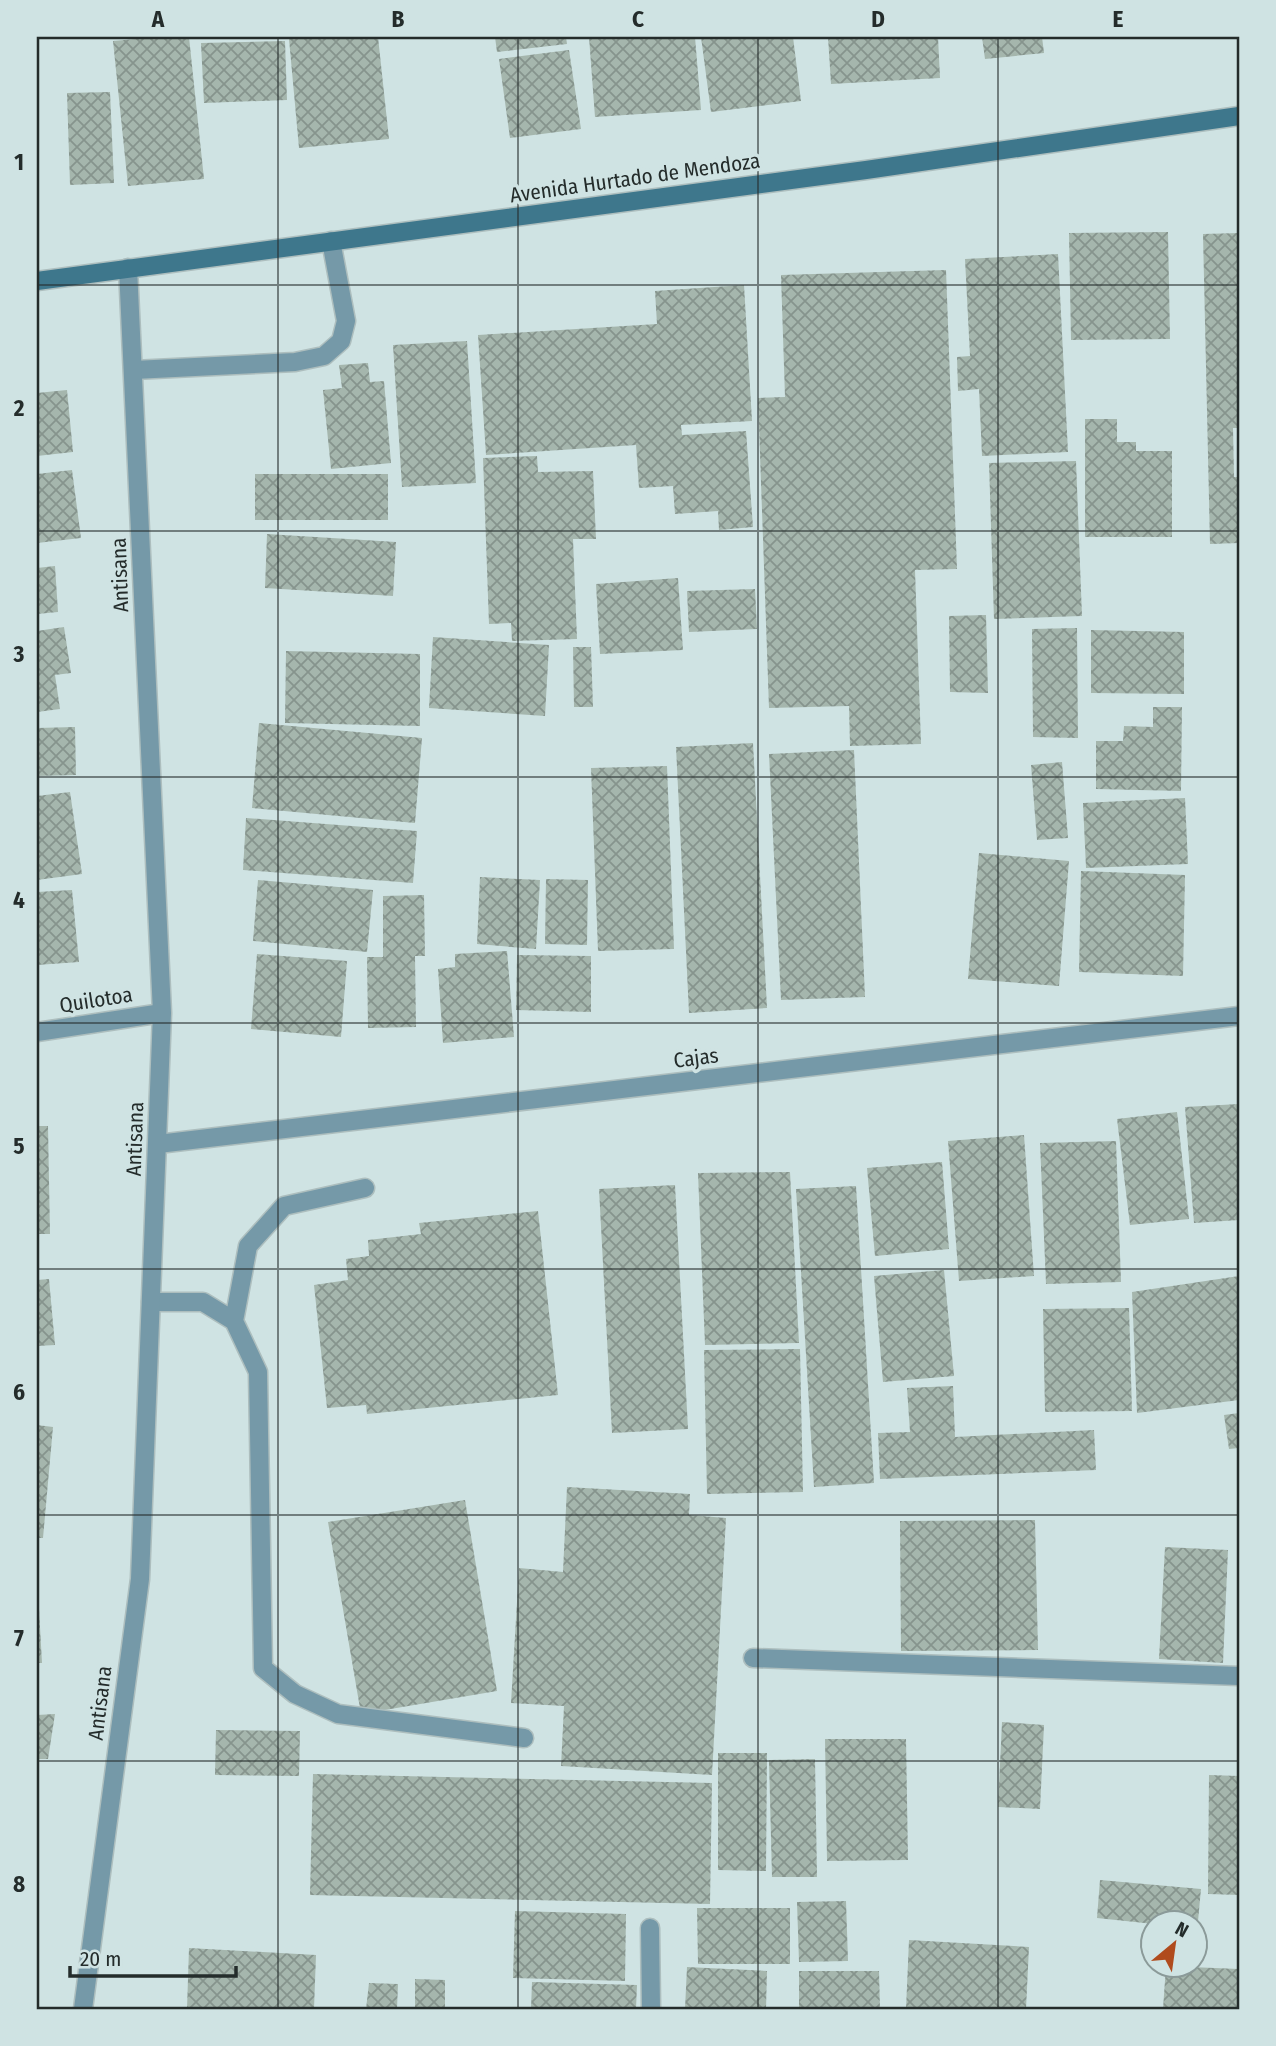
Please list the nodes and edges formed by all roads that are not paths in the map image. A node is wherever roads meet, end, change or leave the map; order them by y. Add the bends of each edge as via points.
1 (1239, 116) edge
2 (331, 241) junction
3 (128, 268) junction
4 (37, 281) edge
5 (134, 370) junction
6 (162, 1013) junction
7 (1239, 1016) edge
8 (37, 1032) edge
9 (158, 1144) junction
10 (365, 1188) dead end
11 (151, 1303) junction
12 (234, 1321) junction
13 (753, 1658) dead end
14 (1239, 1676) edge
15 (524, 1738) dead end
16 (650, 1928) dead end
17 (83, 2009) edge
18 (651, 2009) edge

1 - 2 main road, Avenida Hurtado de Mendoza
2 - 3 main road, Avenida Hurtado de Mendoza
2 - 5 street via 346,321 341,341 324,356 285,363
3 - 4 main road, Avenida Hurtado de Mendoza
3 - 5 street, Antisana
5 - 6 street, Antisana
6 - 8 street, Quilotoa
6 - 9 street, Antisana
7 - 9 street, Cajas
9 - 11 street, Antisana
10 - 12 street via 284,1206 248,1246
11 - 12 street via 203,1302
11 - 17 street, Antisana via 139,1579
12 - 15 street via 258,1372 262,1668 295,1694 338,1714
13 - 14 street
16 - 18 street

